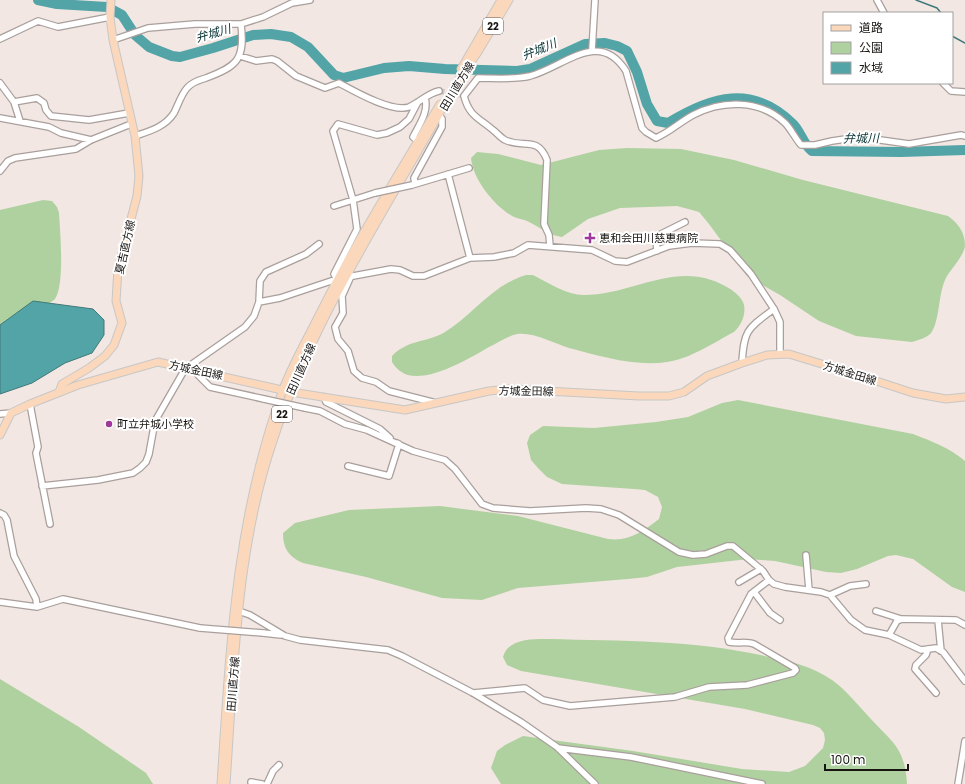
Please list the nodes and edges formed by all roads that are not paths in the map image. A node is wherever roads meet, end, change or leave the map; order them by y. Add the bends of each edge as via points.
1 (111, 0) edge
2 (310, 0) edge
3 (501, 0) edge
4 (509, 0) edge
5 (595, 0) edge
6 (877, 0) edge
7 (883, 12) edge
8 (110, 17) junction
9 (241, 24) junction
10 (0, 39) edge
11 (113, 40) junction
12 (592, 49) junction
13 (476, 50) junction
14 (240, 56) junction
15 (456, 81) junction
16 (0, 83) edge
17 (944, 84) edge
18 (439, 91) tunnel mouth
19 (965, 92) edge
20 (425, 98) junction
21 (14, 102) junction
22 (418, 102) junction
23 (129, 113) junction
24 (439, 115) junction
25 (0, 118) edge
26 (20, 121) junction
27 (131, 124) junction
28 (135, 136) junction
29 (965, 136) edge
30 (91, 140) junction
31 (418, 141) junction
32 (469, 168) dead end
33 (0, 171) edge
34 (448, 174) junction
35 (413, 184) junction
36 (352, 200) junction
37 (334, 206) dead end
38 (685, 222) dead end
39 (319, 244) dead end
40 (550, 246) junction
41 (657, 251) junction
42 (470, 258) junction
43 (348, 277) junction
44 (337, 279) junction
45 (259, 302) junction
46 (774, 310) junction
47 (780, 354) junction
48 (742, 363) junction
49 (185, 369) junction
50 (198, 370) junction
51 (282, 390) junction
52 (59, 392) junction
53 (291, 392) junction
54 (965, 397) edge
55 (324, 398) junction
56 (437, 403) junction
57 (30, 404) junction
58 (12, 413) junction
59 (0, 414) edge
60 (0, 435) edge
61 (399, 444) junction
62 (348, 466) dead end
63 (42, 486) junction
64 (0, 513) edge
65 (50, 524) dead end
66 (806, 555) dead end
67 (760, 569) junction
68 (769, 580) junction
69 (738, 582) dead end
70 (866, 584) dead end
71 (810, 590) junction
72 (754, 592) junction
73 (830, 595) junction
74 (0, 602) edge
75 (36, 607) junction
76 (236, 610) junction
77 (876, 611) dead end
78 (902, 619) junction
79 (780, 620) dead end
80 (938, 620) junction
81 (965, 625) edge
82 (888, 635) junction
83 (286, 636) junction
84 (928, 649) junction
85 (941, 651) junction
86 (965, 681) edge
87 (473, 693) junction
88 (936, 693) dead end
89 (965, 741) edge
90 (557, 748) junction
91 (279, 765) dead end
92 (251, 782) dead end
93 (220, 784) edge
94 (226, 784) edge
95 (262, 784) edge
96 (267, 784) edge
97 (595, 784) edge
98 (762, 784) edge
99 (958, 784) edge

1 - 8 main road, 夏吉直方線
2 - 9 street via 292,3
3 - 13 main road, 田川直方線 / 22
4 - 13 main road, 田川直方線 / 22
5 - 12 street
6 - 7 street
8 - 10 street via 58,27 38,21
8 - 11 main road, 夏吉直方線
9 - 11 street via 148,28
9 - 14 street via 243,48
11 - 23 main road, 夏吉直方線
12 - 29 street via 615,57 622,64 642,128 656,138 693,115 735,104 752,105 770,111 786,123 801,145 859,137 909,144
12 - 40 street via 532,75 516,78 478,78 462,95 474,116 505,140 530,143 540,147 544,152 547,160 544,224
13 - 15 main road, 田川直方線 / 22
14 - 22 street via 256,61 272,59 296,76 324,88 339,83 369,98 401,108
14 - 28 street via 232,66 187,87 173,114 156,130
15 - 24 main road, 田川直方線 / 22
15 - 31 main road, 田川直方線 / 22
16 - 21 street
17 - 19 street via 951,91
18 - 20 street
20 - 22 street
20 - 31 street via 426,112 413,138
21 - 23 street via 37,98 44,103 51,116 89,120
21 - 26 street
22 - 36 street via 409,119 387,133 377,135 338,124 334,127
23 - 27 main road, 夏吉直方線
24 - 35 street via 442,127
24 - 43 main road, 田川直方線 / 22
25 - 26 street
26 - 30 street
27 - 28 main road, 夏吉直方線
27 - 30 street
28 - 52 main road, 夏吉直方線 via 139,176 137,196 118,269 116,301 122,323 120,333 105,356 62,384
30 - 33 street via 76,148 15,158
31 - 44 main road, 田川直方線 / 22
32 - 34 street
34 - 35 street
34 - 42 street
35 - 36 street, bridge
36 - 37 street
36 - 44 street via 357,229 334,274
38 - 41 street via 659,235 656,240
39 - 45 street via 306,254 266,272 260,281
40 - 41 street via 592,250 615,261 627,262
40 - 42 street via 528,245 514,253
41 - 46 street via 669,246 692,243 720,244 730,250 751,274
42 - 43 street via 424,276 413,276 390,269
43 - 44 street
43 - 53 main road, 田川直方線 / 22 via 317,333
43 - 56 street via 342,296 343,313 335,327 338,338 348,351 354,371 362,378 376,382 389,391
44 - 45 street via 280,298
44 - 51 main road, 田川直方線 / 22
45 - 49 street via 254,316 245,327
46 - 47 street via 780,322
46 - 48 street via 747,331
47 - 48 main road, 方城金田線 via 767,355
47 - 54 main road, 方城金田線 via 789,354 913,393 946,399
48 - 56 main road, 方城金田線 via 708,376 684,392 669,396 509,389
49 - 50 main road, 方城金田線
49 - 52 main road, 方城金田線 via 158,362
49 - 63 street via 155,421 149,454 140,468 133,473 98,480
50 - 51 main road, 方城金田線
50 - 61 street, bridge via 198,375 210,387 320,411 345,424 367,430
51 - 53 main road, 方城金田線
51 - 76 main road, 田川直方線 / 22 via 254,480
52 - 57 main road, 夏吉直方線
53 - 55 main road, 方城金田線
53 - 76 main road, 田川直方線 / 22 via 272,443 256,503
55 - 56 main road, 方城金田線 via 405,410
55 - 61 street via 326,402 380,430
57 - 58 main road, 夏吉直方線
57 - 63 street
58 - 59 street
58 - 60 main road
61 - 62 street via 389,476
61 - 67 street via 413,451 446,460 482,504 493,508 530,511 601,509 620,515 679,552 706,554 733,546
63 - 65 street
64 - 75 street via 7,520 14,556 30,584 36,599
66 - 71 street
67 - 68 street
67 - 69 street
68 - 71 street via 785,587
68 - 72 street
70 - 73 street via 850,586
71 - 73 street
72 - 79 street via 770,613
72 - 87 street via 728,638 729,642 747,641 754,644 794,668 794,673 747,685 709,687 676,697 570,706 543,700 525,688
73 - 82 street via 858,626
74 - 75 street
75 - 83 street, bridge via 63,599 200,628
76 - 83 street via 250,615
76 - 93 main road, 田川直方線 / 22
76 - 94 main road, 田川直方線 / 22
77 - 78 street
78 - 80 street
78 - 82 street via 897,621
80 - 81 street via 956,620
80 - 85 street
82 - 84 street via 921,650
83 - 87 street via 300,640 388,650
84 - 85 street via 936,648
84 - 88 street via 915,669
85 - 86 street
87 - 90 street via 521,722
89 - 99 street
90 - 97 street
90 - 98 street via 631,757
91 - 96 street
92 - 95 street

